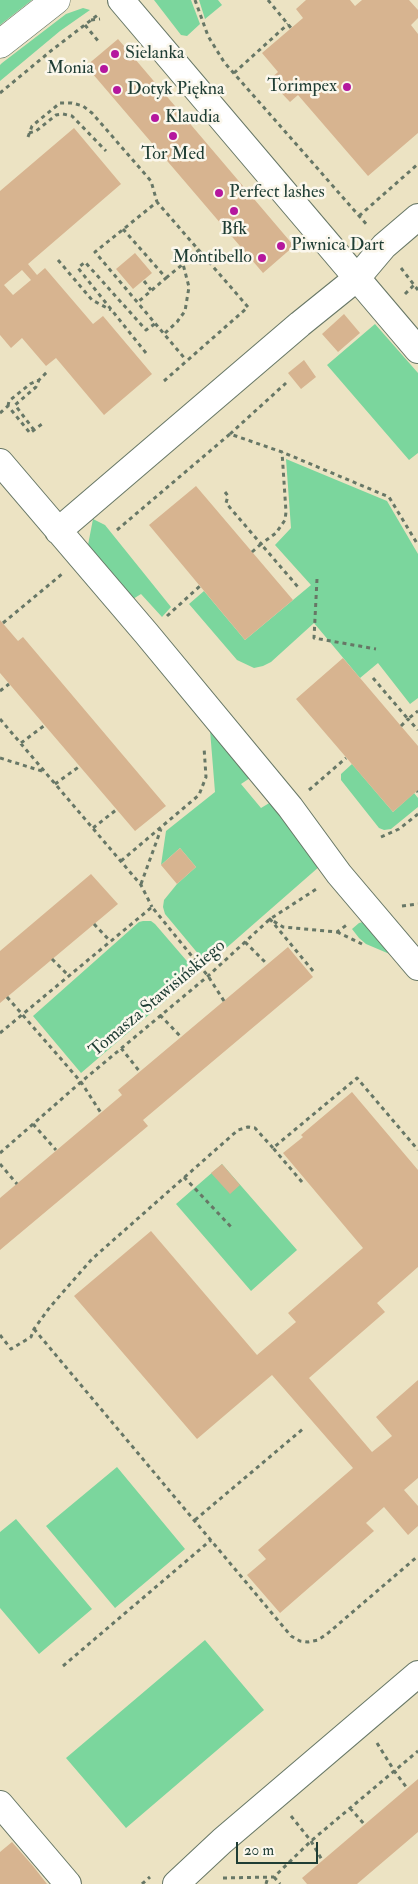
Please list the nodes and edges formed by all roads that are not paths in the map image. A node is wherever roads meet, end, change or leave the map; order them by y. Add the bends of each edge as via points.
1 (56, 0) edge
2 (113, 6) edge
3 (0, 44) edge
4 (418, 217) edge
5 (357, 278) junction
6 (418, 350) edge
7 (0, 462) edge
8 (58, 531) junction
9 (418, 967) edge
10 (418, 1674) edge
11 (0, 1804) edge
12 (68, 1884) edge
13 (176, 1884) edge

1 - 3 main road
2 - 5 street
4 - 5 street via 384,246
5 - 6 street
5 - 8 street
7 - 8 street
8 - 9 street via 201,699
10 - 13 street
11 - 12 street

